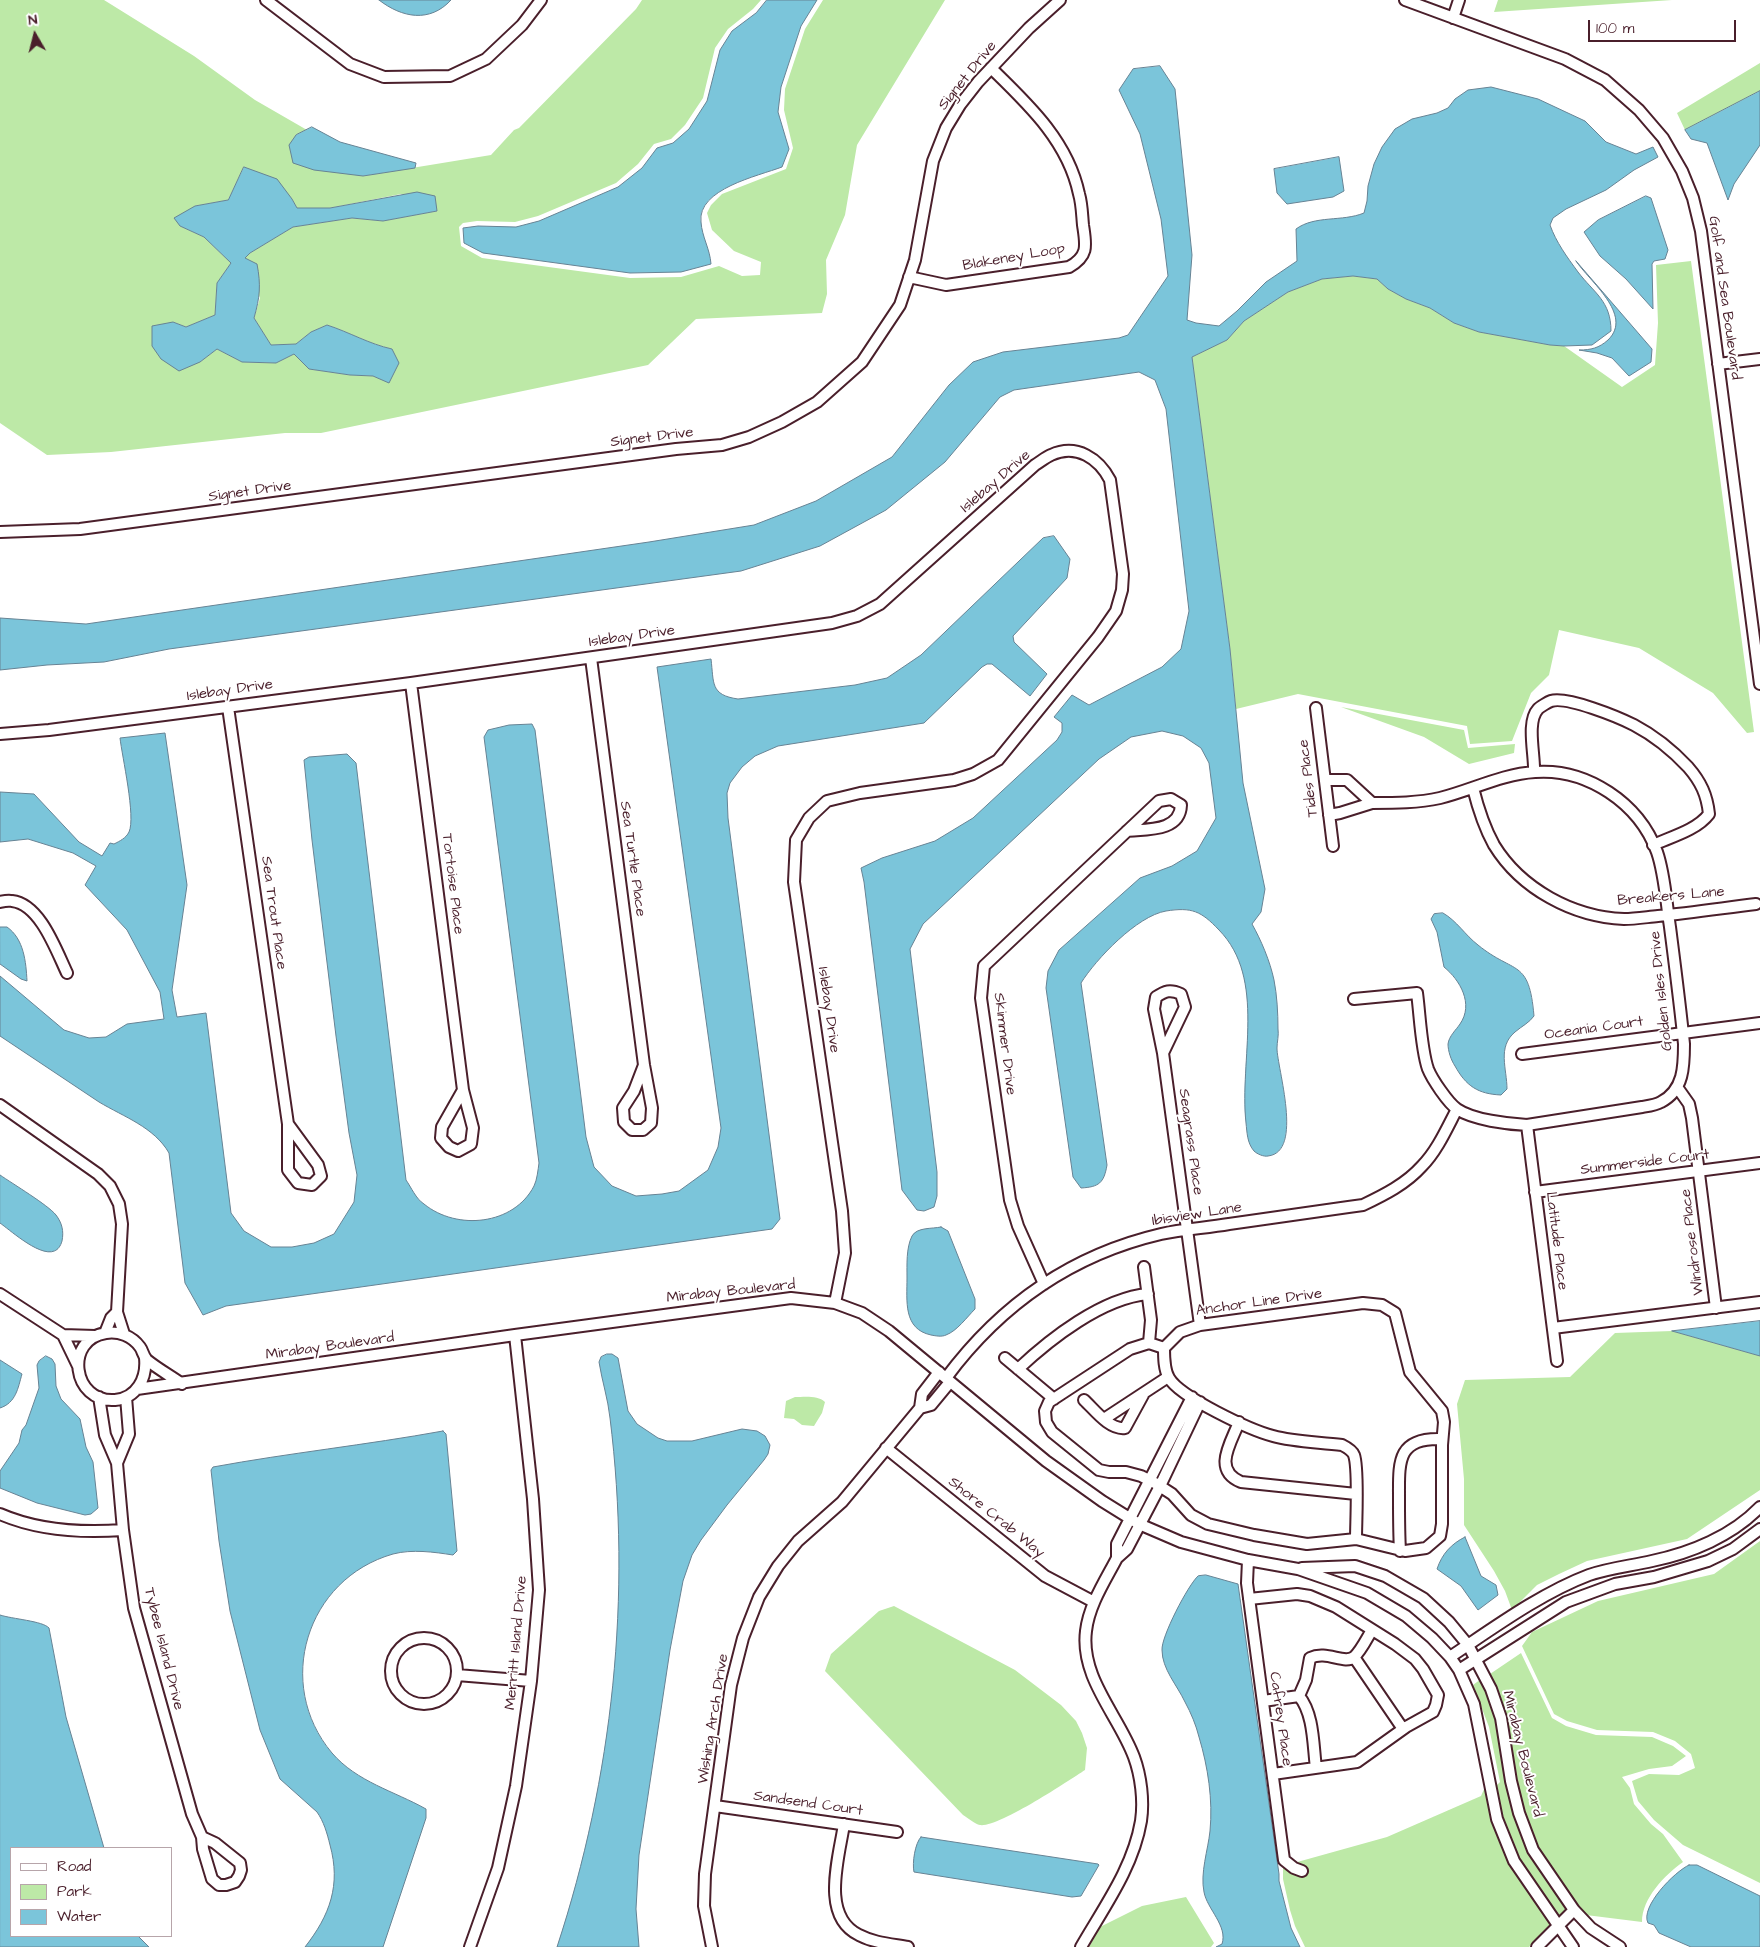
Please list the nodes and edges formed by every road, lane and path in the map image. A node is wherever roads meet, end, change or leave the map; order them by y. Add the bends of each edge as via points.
1 (266, 0) edge
2 (541, 0) edge
3 (1060, 0) edge
4 (1404, 0) edge
5 (1459, 0) edge
6 (1453, 18) junction
7 (991, 68) junction
8 (910, 277) junction
9 (1760, 359) edge
10 (1718, 364) junction
11 (0, 532) edge
12 (590, 658) junction
13 (1760, 677) edge
14 (411, 683) junction
15 (228, 707) junction
16 (1316, 708) dead end
17 (0, 734) edge
18 (1534, 772) junction
19 (1325, 780) junction
20 (1473, 788) junction
21 (1372, 802) junction
22 (1329, 815) junction
23 (1127, 831) junction
24 (1653, 845) junction
25 (1333, 846) dead end
26 (0, 902) edge
27 (1756, 904) dead end
28 (1668, 915) junction
29 (67, 973) dead end
30 (1354, 1000) dead end
31 (1760, 1023) edge
32 (1682, 1032) junction
33 (1163, 1053) junction
34 (1522, 1054) dead end
35 (644, 1065) junction
36 (1677, 1087) junction
37 (463, 1090) junction
38 (0, 1105) edge
39 (1457, 1109) junction
40 (288, 1124) junction
41 (1527, 1124) junction
42 (1760, 1163) edge
43 (1699, 1171) junction
44 (1535, 1192) junction
45 (1187, 1231) junction
46 (1144, 1267) dead end
47 (1044, 1284) junction
48 (0, 1294) edge
49 (1148, 1294) junction
50 (1760, 1302) edge
51 (835, 1303) junction
52 (1716, 1308) junction
53 (116, 1312) junction
54 (1200, 1325) junction
55 (1553, 1328) junction
56 (124, 1334) junction
57 (63, 1335) junction
58 (100, 1335) junction
59 (515, 1335) junction
60 (1149, 1343) junction
61 (1164, 1348) junction
62 (145, 1358) junction
63 (1005, 1358) dead end
64 (1557, 1361) dead end
65 (78, 1366) junction
66 (1018, 1369) junction
67 (945, 1377) junction
68 (1168, 1377) junction
69 (182, 1384) junction
70 (137, 1389) junction
71 (1143, 1395) junction
72 (99, 1397) junction
73 (126, 1397) junction
74 (1054, 1398) junction
75 (1196, 1399) junction
76 (1084, 1400) dead end
77 (920, 1408) junction
78 (1104, 1419) junction
79 (1239, 1422) junction
80 (128, 1437) junction
81 (107, 1439) junction
82 (1442, 1439) junction
83 (886, 1448) junction
84 (117, 1463) junction
85 (1149, 1480) junction
86 (1160, 1486) junction
87 (1356, 1494) junction
88 (1760, 1507) edge
89 (0, 1514) edge
90 (1130, 1519) junction
91 (1139, 1524) junction
92 (1760, 1529) edge
93 (124, 1530) junction
94 (1356, 1539) junction
95 (1400, 1550) junction
96 (1117, 1558) junction
97 (1248, 1560) junction
98 (1298, 1569) junction
99 (1250, 1599) junction
100 (1094, 1602) junction
101 (1372, 1630) junction
102 (1468, 1645) junction
103 (1354, 1657) junction
104 (1450, 1657) junction
105 (1476, 1659) junction
106 (1459, 1670) junction
107 (456, 1675) junction
108 (531, 1681) junction
109 (1299, 1696) junction
110 (1263, 1701) junction
111 (1404, 1729) junction
112 (1316, 1768) junction
113 (1273, 1774) junction
114 (715, 1806) junction
115 (844, 1824) junction
116 (897, 1832) dead end
117 (202, 1837) junction
118 (1302, 1871) dead end
119 (1574, 1910) junction
120 (1558, 1926) junction
121 (470, 1947) edge
122 (712, 1947) edge
123 (908, 1947) edge
124 (1081, 1947) edge
125 (1537, 1947) edge
126 (1573, 1947) edge
127 (1620, 1947) edge

1 - 2 street via 350,64 384,77 450,76 486,59 522,25
3 - 7 street, Signet Drive via 1028,28
4 - 6 street
5 - 6 street
6 - 10 street, Golf and Sea Boulevard via 1565,60 1605,80 1640,110 1663,138 1693,198
7 - 8 street, Signet Drive via 960,105 936,153
7 - 8 street, Blakeney Loop via 1053,134 1079,194 1085,252 1080,261 1069,267 946,285
8 - 11 street, Signet Drive via 900,305 883,332 862,362 841,382 817,402 782,422 722,445 80,530
9 - 10 street
10 - 13 street, Golf and Sea Boulevard
12 - 14 street, Islebay Drive
12 - 35 street, Sea Turtle Place
12 - 51 street, Islebay Drive via 832,623 856,616 880,604 1034,465 1053,454 1072,451 1090,456 1110,480 1123,574 1116,611 1098,638 998,760 974,774 954,780 860,793 827,801 809,818 796,840 794,882 842,1211 845,1253
14 - 15 street, Islebay Drive
14 - 37 street, Tortoise Place
15 - 17 street, Islebay Drive
15 - 40 street, Sea Trout Place
16 - 19 street, Tides Place
18 - 20 street, Golden Isles Drive
18 - 24 street, Golden Isles Drive via 1557,771 1583,778 1617,797 1641,822
18 - 24 street via 1533,718 1538,709 1551,701 1567,701 1635,725 1688,767 1707,797 1709,814 1706,818
19 - 21 street via 1348,780
19 - 22 street, Tides Place
20 - 21 street, Golden Isles Drive via 1406,803
20 - 28 street, Breakers Lane via 1484,823 1505,860 1520,876 1551,899 1587,913 1624,919
21 - 22 street
22 - 25 street, Tides Place
23 - 23 street, Skimmer Drive via 1174,823 1181,813 1181,806 1171,799 1159,801
23 - 47 street, Skimmer Drive via 984,966 981,998 1010,1200
24 - 28 street, Golden Isles Drive
26 - 29 street via 12,901 26,906 36,915
27 - 28 street, Breakers Lane
28 - 32 street, Golden Isles Drive
30 - 39 street via 1417,993 1429,1069
31 - 32 street, Oceania Court
32 - 34 street, Oceania Court
32 - 36 street, Golden Isles Drive via 1684,1065
33 - 33 street, Seagrass Place via 1185,1007 1181,994 1174,991 1165,991 1156,997 1154,1009
33 - 45 street, Seagrass Place
35 - 35 street, Sea Turtle Place via 623,1108 624,1122 632,1130 644,1130 651,1123 652,1108
36 - 41 street via 1661,1102 1642,1107
36 - 43 street, Windrose Place via 1689,1104
37 - 37 street, Tortoise Place via 442,1127 441,1138 458,1151 471,1144 473,1128
38 - 53 street via 98,1174 110,1186 119,1204 122,1224
39 - 41 street via 1481,1118
39 - 45 street, Ibisview Lane via 1422,1167 1387,1194 1363,1205
40 - 40 street, Sea Trout Place via 288,1170 298,1183 312,1185 321,1176 318,1165
41 - 44 street, Latitude Place
42 - 43 street, Summerside Court
43 - 44 street, Summerside Court
43 - 52 street, Windrose Place
44 - 55 street, Latitude Place
45 - 47 street, Ibisview Lane via 1162,1234 1120,1246 1068,1269
45 - 54 street, Seagrass Place
46 - 49 street
47 - 67 street, Ibisview Lane via 1002,1314
48 - 57 street
49 - 60 street
49 - 66 street via 1095,1313 1045,1346
50 - 52 street
51 - 59 street, Mirabay Boulevard via 791,1298
51 - 67 street, Mirabay Boulevard via 862,1313 889,1331
52 - 55 street
53 - 56 street
53 - 58 street
54 - 61 street, Anchor Line Drive via 1180,1332
54 - 82 street, Anchor Line Drive via 1363,1303 1382,1305 1395,1313 1410,1372 1442,1411
55 - 64 street, Latitude Place
56 - 58 street
56 - 62 street via 141,1348
57 - 58 street
57 - 65 street
58 - 65 street via 86,1344
59 - 69 street, Mirabay Boulevard
59 - 108 street, Merritt Island Drive via 533,1499 539,1590
60 - 61 street
60 - 74 street via 1130,1349
61 - 68 street
62 - 69 street
62 - 70 street via 146,1369
63 - 66 street
65 - 72 street via 83,1385
66 - 74 street
67 - 77 street, Wishing Arch Drive via 931,1405
67 - 77 street, Wishing Arch Drive via 922,1394
67 - 90 street, Mirabay Boulevard via 1046,1461
68 - 71 street
68 - 75 street
69 - 70 street, Mirabay Boulevard
70 - 73 street, Mirabay Boulevard
71 - 78 street
71 - 78 street via 1125,1428 1115,1427
72 - 73 street via 117,1400
72 - 81 street, Tybee Island Drive
73 - 80 street, Tybee Island Drive
74 - 85 street, Anchor Line Drive via 1045,1411 1046,1422 1052,1432 1099,1470 1126,1472
75 - 79 street
75 - 85 street
75 - 86 street
76 - 78 street
77 - 83 street, Wishing Arch Drive
79 - 87 street via 1273,1436 1348,1448 1354,1454
79 - 87 street via 1224,1459 1228,1474 1234,1479
80 - 81 street
80 - 84 street, Tybee Island Drive
81 - 84 street, Tybee Island Drive
82 - 95 street via 1416,1442 1400,1460
82 - 95 street, Anchor Line Drive via 1440,1536 1426,1548
83 - 100 street, Shore Crab Way via 1045,1576
83 - 114 street, Wishing Arch Drive via 842,1502 798,1541 759,1597 743,1638 731,1685
84 - 93 street, Tybee Island Drive
85 - 86 street, Anchor Line Drive
85 - 90 street
86 - 91 street
86 - 94 street, Anchor Line Drive via 1192,1515 1208,1524 1307,1544
87 - 94 street
88 - 102 street via 1728,1532 1705,1544 1676,1555 1611,1568 1562,1587
89 - 93 street via 51,1529 77,1532
90 - 91 street, Mirabay Boulevard
90 - 96 street via 1117,1544
91 - 96 street via 1127,1549
91 - 97 street, Mirabay Boulevard via 1181,1542
92 - 105 street via 1733,1549 1708,1561 1654,1577 1615,1584 1566,1602
93 - 117 street, Tybee Island Drive via 134,1608 192,1814
94 - 95 street, Anchor Line Drive
96 - 100 street
97 - 98 street, Mirabay Boulevard
97 - 99 street, Cafrey Place
98 - 102 street, Mirabay Boulevard via 1355,1566 1385,1576 1423,1598
98 - 104 street, Mirabay Boulevard via 1367,1593 1406,1616
99 - 101 street via 1297,1594 1310,1596 1336,1607
99 - 110 street, Cafrey Place
100 - 124 street via 1086,1630 1088,1663 1134,1757 1140,1781 1141,1820 1127,1868
101 - 103 street
101 - 111 street via 1415,1659 1438,1695 1432,1712
102 - 104 street
102 - 105 street, Mirabay Boulevard
103 - 109 street via 1348,1660 1326,1655 1310,1658
103 - 111 street
104 - 106 street, Mirabay Boulevard
105 - 106 street
105 - 119 street, Mirabay Boulevard via 1501,1718 1511,1781 1533,1850
106 - 120 street, Mirabay Boulevard via 1479,1719 1497,1819 1514,1861
107 - 107 street via 456,1665 449,1651 437,1641 427,1638 412,1641 399,1650 391,1668 397,1690 415,1703 426,1704 447,1695
107 - 108 street
108 - 121 street, Merritt Island Drive via 514,1795 498,1868
109 - 110 street
109 - 112 street via 1308,1712
110 - 113 street, Cafrey Place
111 - 112 street via 1357,1762
112 - 113 street
113 - 118 street, Cafrey Place via 1284,1860
114 - 115 street, Sandsend Court
114 - 122 street, Wishing Arch Drive via 704,1898
115 - 116 street, Sandsend Court
115 - 123 street via 834,1888 843,1924 858,1935
117 - 117 street, Tybee Island Drive via 212,1879 226,1885 235,1882 241,1870 240,1863
119 - 120 street
119 - 127 street, Mirabay Boulevard via 1591,1928
120 - 125 street
120 - 126 street, Mirabay Boulevard

